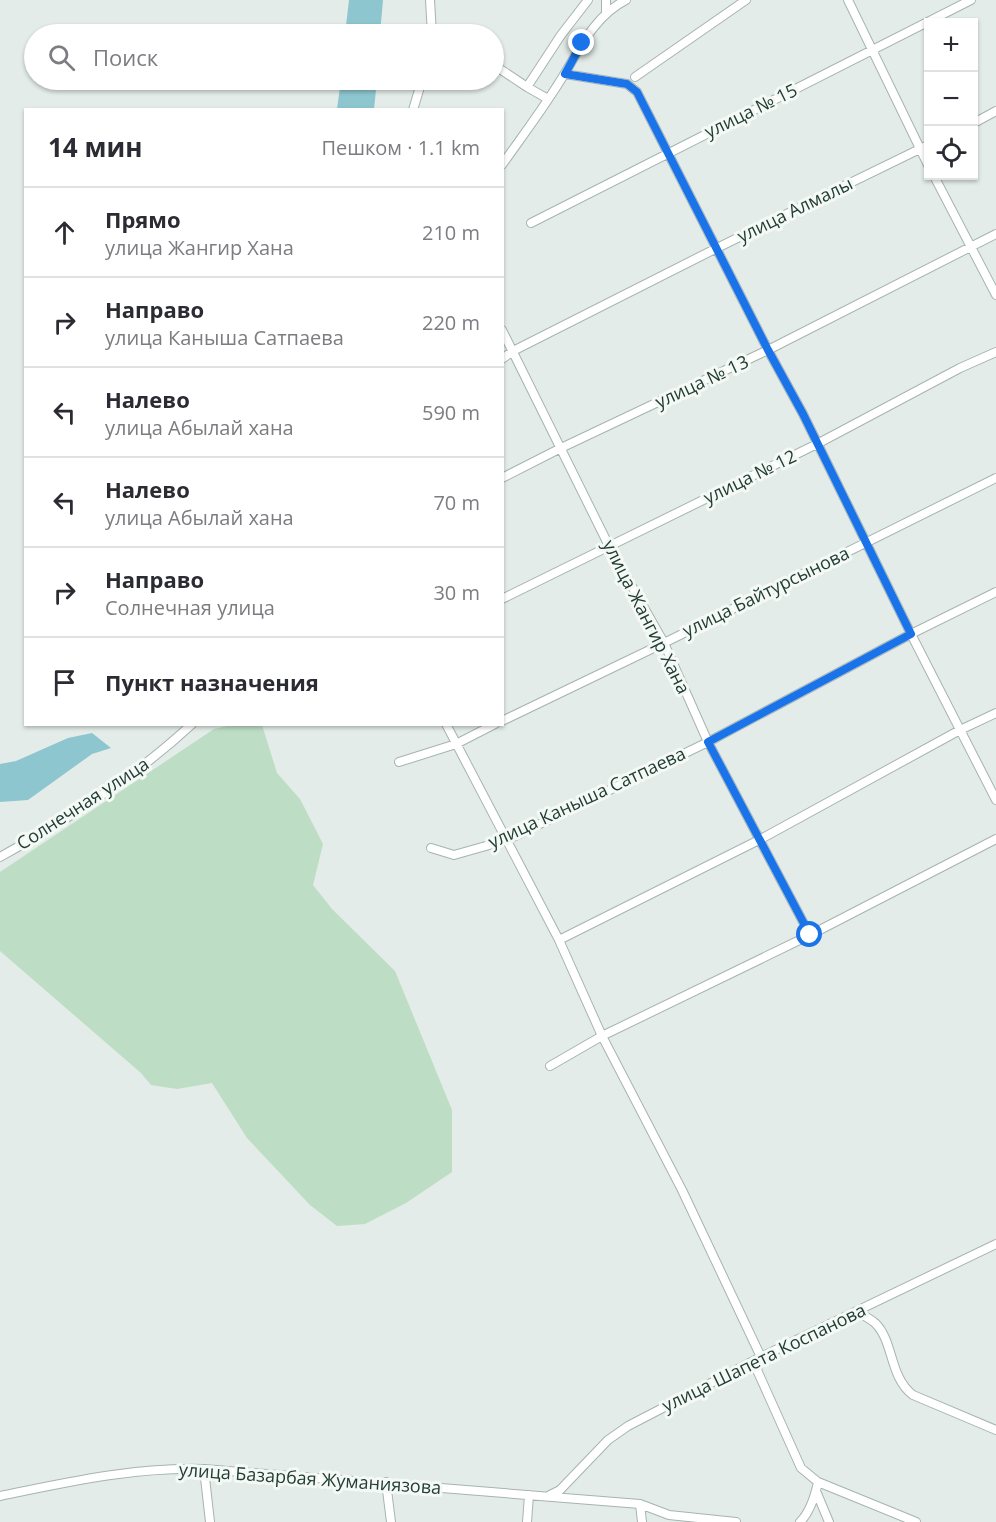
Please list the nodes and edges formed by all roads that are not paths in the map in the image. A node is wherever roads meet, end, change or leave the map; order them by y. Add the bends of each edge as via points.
1 (430, 0) edge
2 (588, 0) edge
3 (606, 0) edge
4 (626, 0) edge
5 (746, 0) edge
6 (848, 0) edge
7 (971, 0) edge
8 (606, 14) junction
9 (431, 24) edge
10 (873, 50) junction
11 (504, 72) edge
12 (565, 74) junction
13 (635, 77) dead end
14 (527, 87) junction
15 (419, 90) edge
16 (548, 99) junction
17 (414, 108) edge
18 (996, 111) edge
19 (978, 121) edge
20 (924, 147) edge
21 (668, 152) junction
22 (504, 162) edge
23 (936, 180) edge
24 (531, 223) dead end
25 (996, 234) edge
26 (972, 246) junction
27 (717, 248) junction
28 (996, 295) edge
29 (504, 334) edge
30 (768, 350) junction
31 (513, 351) junction
32 (996, 352) edge
33 (504, 358) edge
34 (817, 444) junction
35 (561, 448) junction
36 (504, 477) edge
37 (996, 478) edge
38 (866, 542) junction
39 (609, 546) junction
40 (996, 592) edge
41 (504, 598) edge
42 (911, 634) junction
43 (664, 643) junction
44 (996, 713) edge
45 (504, 720) edge
46 (190, 726) edge
47 (447, 726) edge
48 (491, 726) edge
49 (960, 730) junction
50 (708, 742) junction
51 (456, 744) junction
52 (399, 762) dead end
53 (996, 800) edge
54 (996, 839) edge
55 (507, 840) junction
56 (759, 840) junction
57 (431, 848) dead end
58 (0, 857) edge
59 (810, 935) junction
60 (559, 940) junction
61 (602, 1036) junction
62 (550, 1066) dead end
63 (996, 1244) edge
64 (858, 1312) junction
65 (760, 1358) junction
66 (996, 1430) edge
67 (204, 1469) junction
68 (386, 1482) junction
69 (818, 1482) junction
70 (816, 1491) junction
71 (529, 1495) junction
72 (0, 1496) edge
73 (549, 1496) junction
74 (640, 1504) junction
75 (210, 1522) edge
76 (392, 1522) edge
77 (527, 1522) edge
78 (642, 1522) edge
79 (736, 1522) edge
80 (800, 1522) edge
81 (829, 1522) edge
82 (916, 1522) edge

1 - 9 street
2 - 14 street
3 - 8 street
4 - 8 street
5 - 13 street
6 - 10 street
7 - 10 street, улица № 15
8 - 12 street via 582,43
10 - 20 street
10 - 21 street, улица № 15
11 - 14 street
12 - 16 street
12 - 21 street via 627,84 637,92
14 - 16 street
15 - 17 street
16 - 22 street
18 - 19 street
20 - 27 street, улица Алмалы
21 - 24 street, улица № 15
21 - 27 street
23 - 26 street
25 - 26 street, улица № 13
26 - 28 street
26 - 30 street, улица № 13
27 - 30 street
27 - 31 street, улица Алмалы
29 - 31 street, улица Жангир Хана
30 - 34 street
30 - 35 street, улица № 13
31 - 33 street, улица Алмалы
31 - 35 street, улица Жангир Хана
32 - 34 street, улица № 12
34 - 38 street
34 - 39 street, улица № 12
35 - 36 street, улица № 13
35 - 39 street, улица Жангир Хана
37 - 38 street, улица Байтурсынова
38 - 42 street
38 - 43 street, улица Байтурсынова
39 - 41 street, улица № 12
39 - 43 street, улица Жангир Хана
40 - 42 street, улица Каныша Сатпаева
42 - 49 street
42 - 50 street, улица Каныша Сатпаева
43 - 45 street, улица Байтурсынова
43 - 50 street, улица Жангир Хана
44 - 49 street
46 - 58 street, Солнечная улица via 165,750 108,792
47 - 51 street
48 - 51 street
49 - 53 street
49 - 56 street
50 - 55 street, улица Каныша Сатпаева
50 - 56 street, улица Жангир Хана
51 - 52 street
51 - 55 street
54 - 59 street
55 - 57 street, улица Каныша Сатпаева via 454,855
55 - 60 street
56 - 59 street, улица Жангир Хана
56 - 60 street
59 - 61 street
60 - 61 street
61 - 62 street
61 - 65 street via 686,1199
63 - 64 street, улица Шапета Коспанова
64 - 65 street, улица Шапета Коспанова
64 - 66 street via 876,1324 905,1389
65 - 69 street via 757,1370 801,1468
65 - 73 street, улица Шапета Коспанова via 628,1426
67 - 68 street, улица Базарбая Жуманиязова
67 - 72 street, улица Базарбая Жуманиязова via 102,1475
67 - 75 street
68 - 71 street, улица Базарбая Жуманиязова
68 - 76 street
69 - 70 street
69 - 82 street
70 - 80 street
70 - 81 street
71 - 73 street, улица Базарбая Жуманиязова
71 - 77 street
73 - 74 street, улица Базарбая Жуманиязова
74 - 78 street
74 - 79 street, улица Базарбая Жуманиязова via 669,1515

